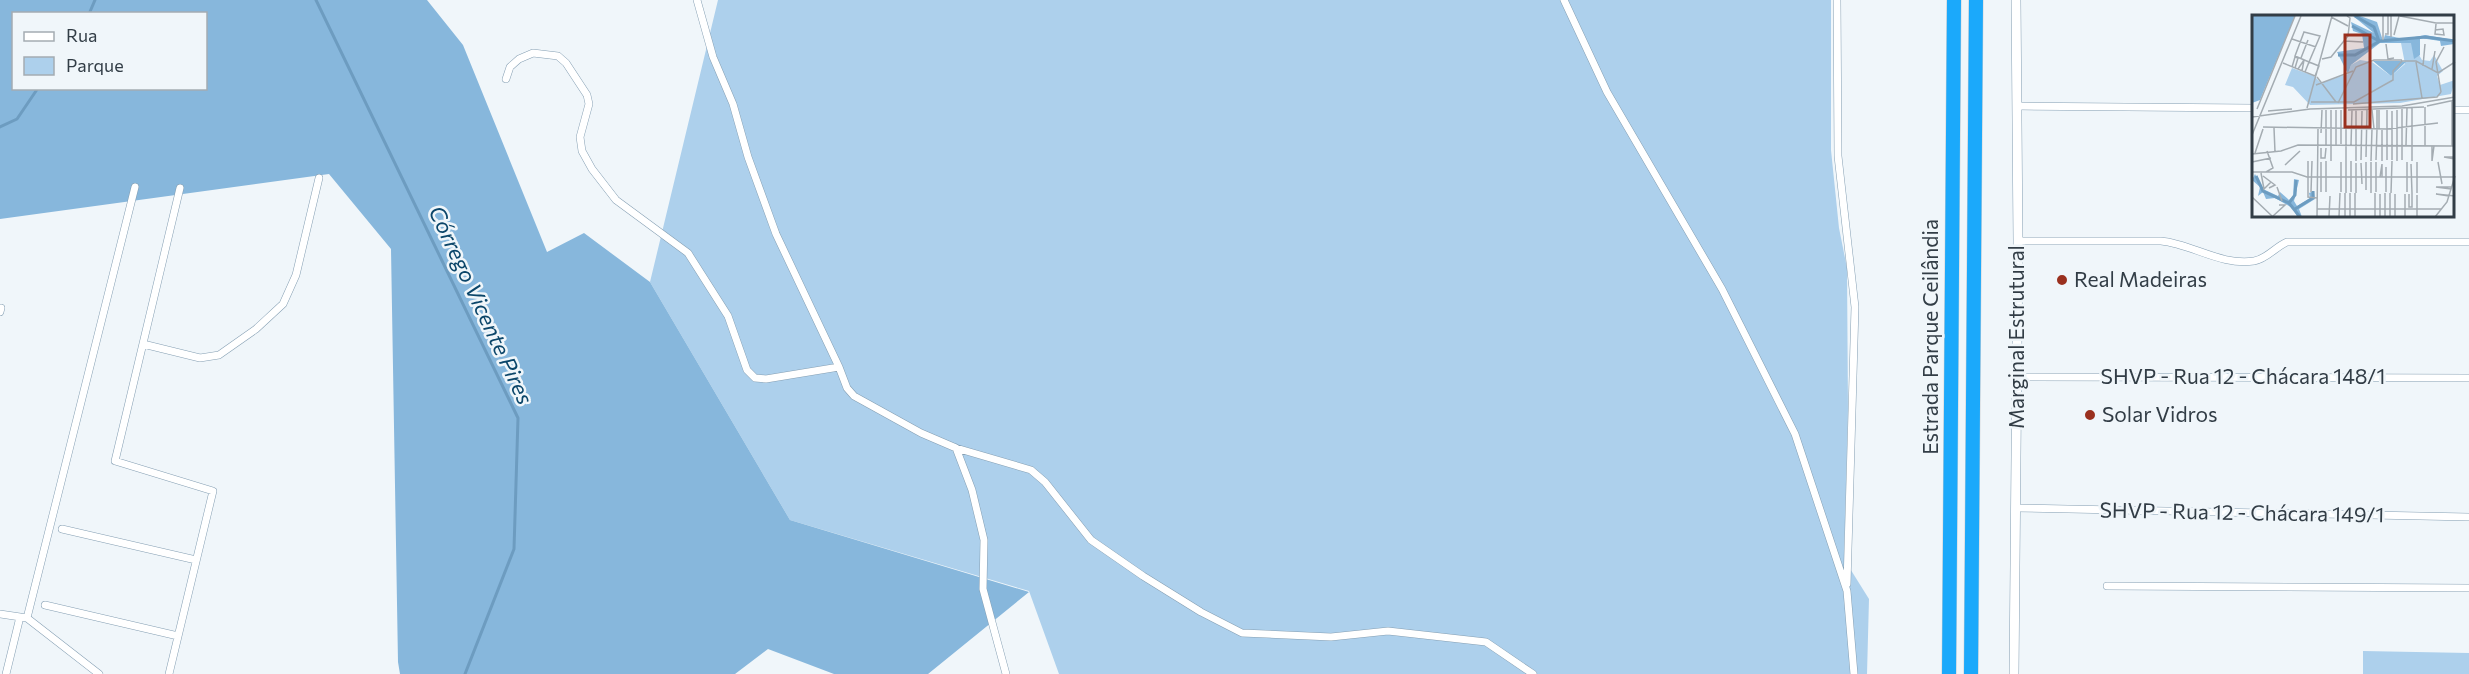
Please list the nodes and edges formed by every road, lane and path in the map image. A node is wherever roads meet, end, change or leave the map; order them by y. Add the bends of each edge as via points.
1 (697, 0) edge
2 (1564, 0) edge
3 (1837, 0) edge
4 (1954, 0) edge
5 (1976, 0) edge
6 (2016, 0) edge
7 (506, 79) dead end
8 (2017, 106) junction
9 (2252, 108) edge
10 (319, 178) dead end
11 (135, 187) dead end
12 (180, 188) dead end
13 (2018, 241) junction
14 (2469, 242) edge
15 (143, 344) junction
16 (839, 367) junction
17 (2017, 376) junction
18 (2469, 378) edge
19 (956, 448) junction
20 (2016, 508) junction
21 (2469, 517) edge
22 (62, 529) dead end
23 (196, 560) junction
24 (2107, 586) dead end
25 (2469, 588) edge
26 (1847, 591) junction
27 (45, 604) dead end
28 (0, 614) edge
29 (23, 617) junction
30 (178, 636) junction
31 (6, 674) edge
32 (99, 674) edge
33 (169, 674) edge
34 (1006, 674) edge
35 (1533, 674) edge
36 (1854, 674) edge
37 (1949, 674) edge
38 (1971, 674) edge
39 (2014, 674) edge

1 - 16 street via 713,57 733,104 776,234
2 - 26 street via 1607,92 1722,289 1795,434
3 - 26 street via 1838,156 1855,307
4 - 37 highway, Estrada Parque Ceilândia
5 - 38 highway, Estrada Parque Ceilândia
6 - 8 street, Marginal Estrutural
7 - 16 street via 510,67 533,53 558,56 566,63 587,95 589,104 580,137 582,152 592,169 616,200 688,253 728,316 747,369 755,378
8 - 9 street
8 - 13 street, Marginal Estrutural
10 - 15 street via 296,275 283,304 219,355 200,358
11 - 29 street
12 - 15 street
13 - 14 street via 2161,241 2222,259 2245,261 2261,259 2287,242
13 - 17 street, Marginal Estrutural
15 - 23 street via 115,461 213,491
16 - 19 street via 854,396
17 - 18 street, SHVP - Rua 12 - Chácara 148/1
17 - 20 street, Marginal Estrutural
19 - 34 street via 972,490 984,540 983,589
19 - 35 street via 1031,470 1091,540 1201,612 1242,633 1331,637 1388,631 1486,642
20 - 21 street, SHVP - Rua 12 - Chácara 149/1
20 - 39 street, Marginal Estrutural
22 - 23 street
23 - 30 street
24 - 25 street
26 - 36 street
27 - 30 street
28 - 29 street
29 - 31 street
29 - 32 street
30 - 33 street

